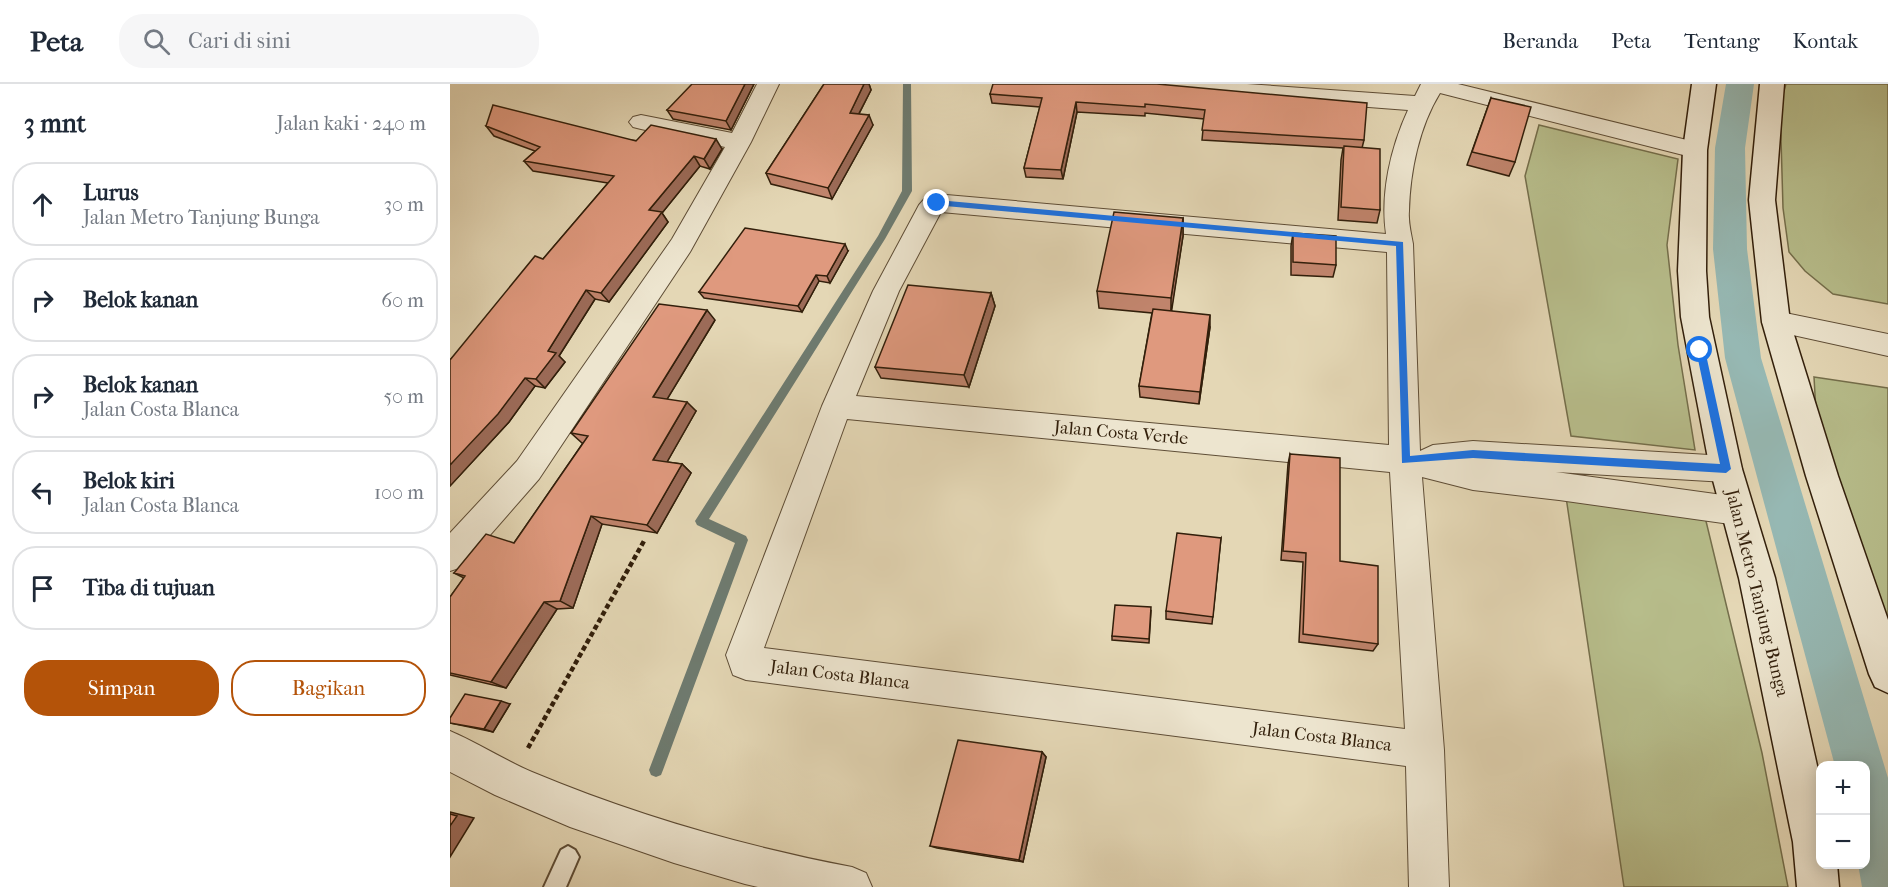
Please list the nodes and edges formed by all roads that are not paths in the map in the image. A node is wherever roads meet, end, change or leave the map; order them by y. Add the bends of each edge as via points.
1 (768, 84) edge
2 (1157, 84) edge
3 (1509, 84) edge
4 (1704, 84) edge
5 (1772, 84) edge
6 (1290, 89) edge
7 (1430, 89) edge
8 (641, 122) dead end
9 (1696, 140) junction
10 (739, 142) junction
11 (1400, 244) junction
12 (1776, 322) junction
13 (1888, 345) edge
14 (837, 406) junction
15 (1405, 460) junction
16 (1726, 469) junction
17 (1737, 511) junction
18 (450, 556) edge
19 (1888, 674) edge
20 (450, 750) edge
21 (1425, 750) junction
22 (568, 857) dead end
23 (555, 887) edge
24 (852, 887) edge
25 (1429, 887) edge
26 (1818, 887) edge

1 - 10 street
2 - 6 street
3 - 9 street
4 - 9 main road, Jalan Metro Tanjung Bunga
5 - 12 main road via 1762,200
6 - 7 street
7 - 9 street
7 - 11 street via 1404,159 1396,213
8 - 10 street
9 - 16 main road, Jalan Metro Tanjung Bunga via 1692,271 1695,317
10 - 18 street via 689,232 545,447
11 - 14 street, Jalan Costa Blanca via 935,203 886,291
11 - 15 street
12 - 13 street
12 - 19 main road
14 - 15 street, Jalan Costa Verde
14 - 21 street, Jalan Costa Blanca via 744,656 746,663
15 - 16 street via 1473,454
15 - 17 street via 1473,477
15 - 21 street
16 - 17 main road, Jalan Metro Tanjung Bunga
17 - 26 main road, Jalan Metro Tanjung Bunga via 1764,613 1814,842
20 - 24 street via 508,782 620,826 752,865
21 - 25 street
22 - 23 lane

